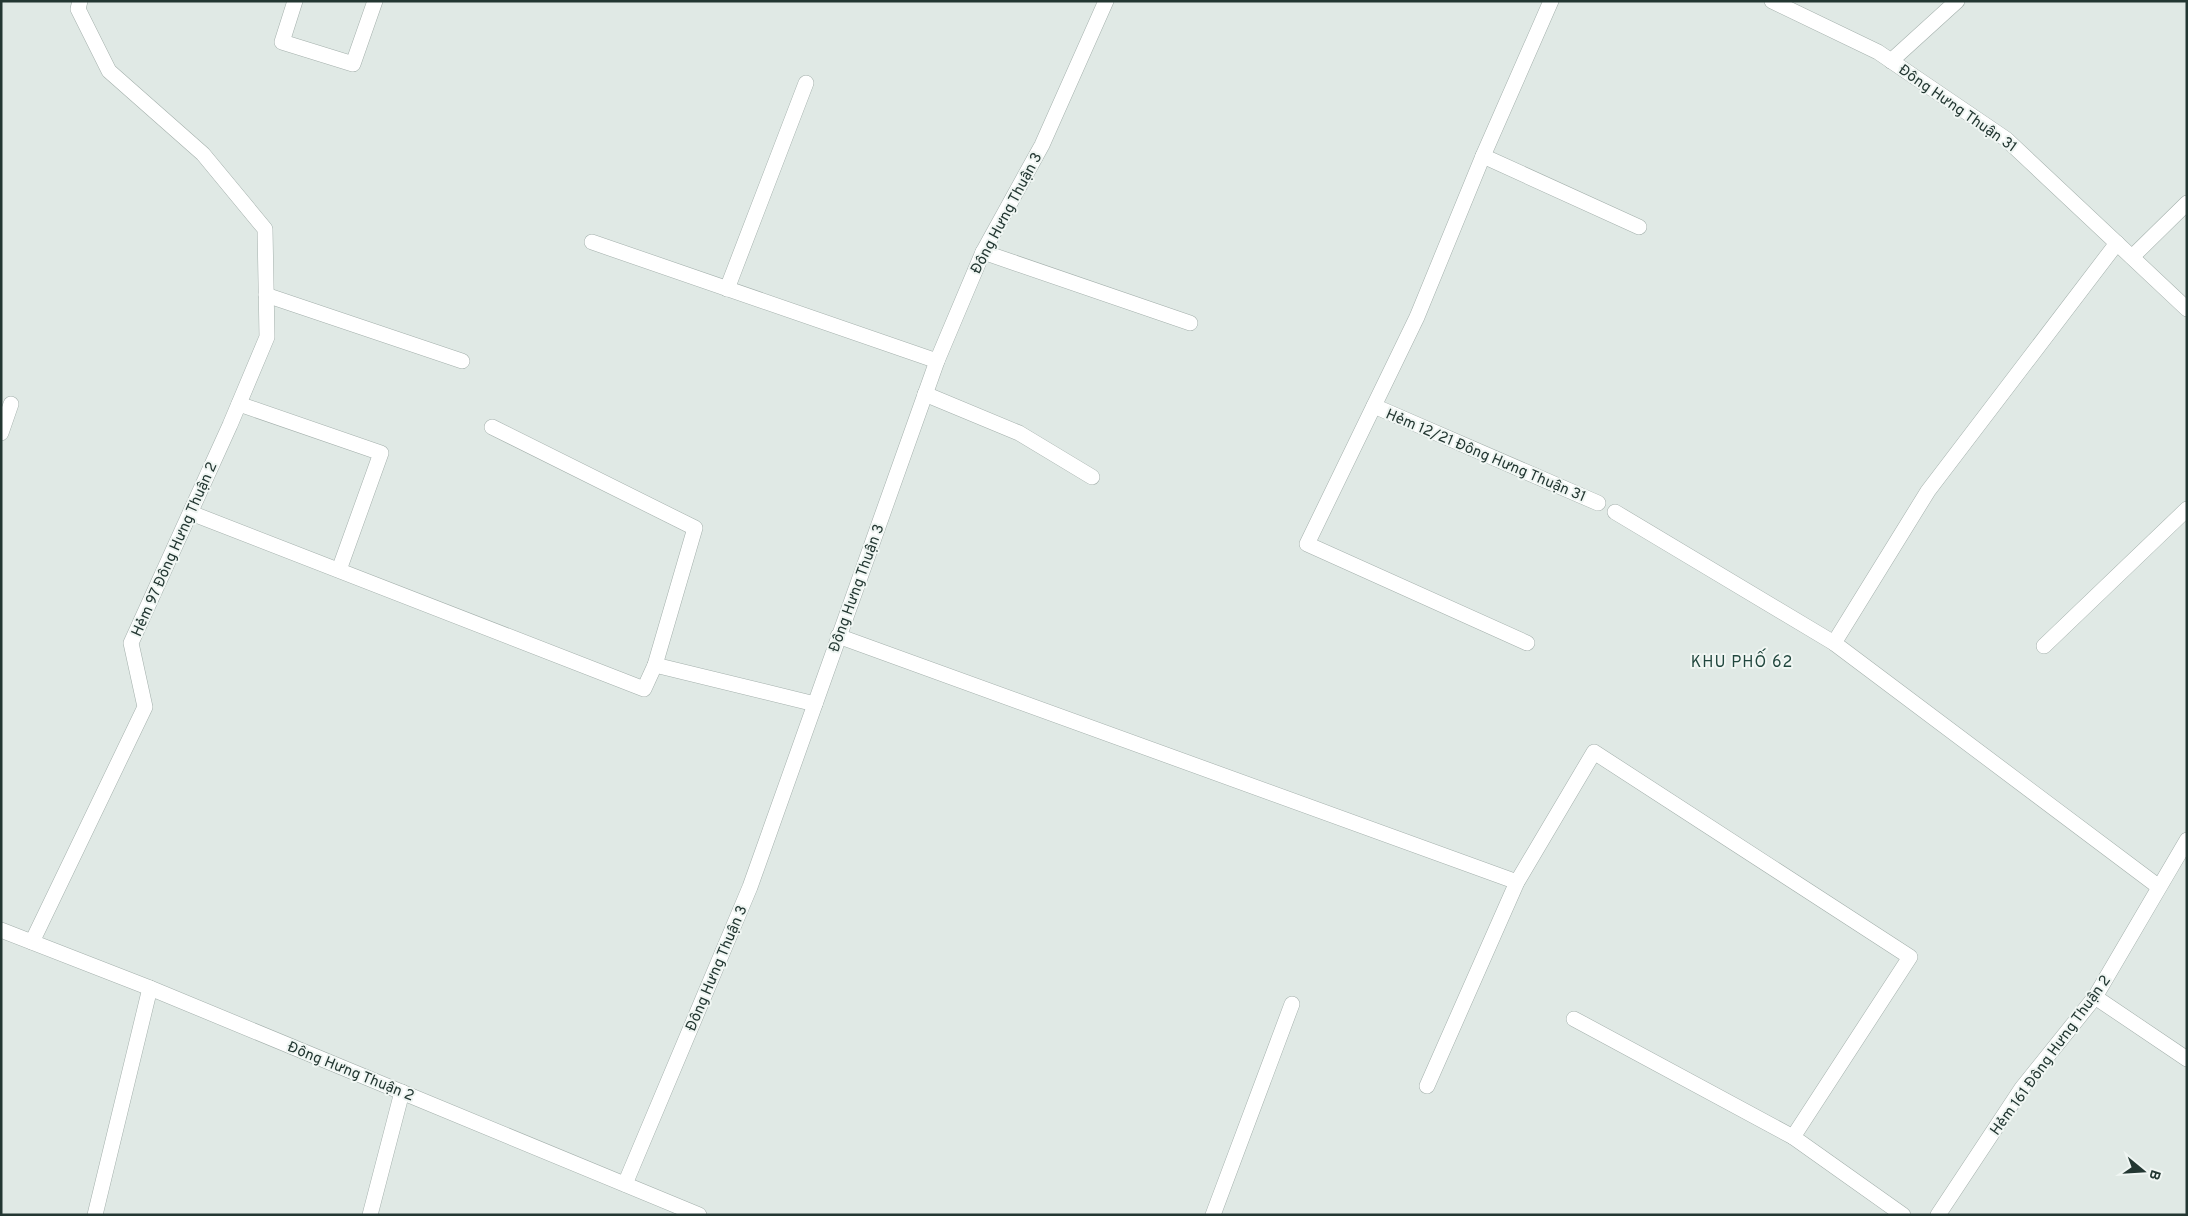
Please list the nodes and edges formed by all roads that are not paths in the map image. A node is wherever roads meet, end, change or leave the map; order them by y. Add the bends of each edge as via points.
1 (80, 1) edge
2 (295, 1) edge
3 (375, 1) edge
4 (1106, 1) edge
5 (1551, 1) edge
6 (1772, 1) edge
7 (1957, 1) edge
8 (1891, 61) junction
9 (806, 83) dead end
10 (1483, 156) junction
11 (2187, 202) edge
12 (1640, 227) dead end
13 (592, 242) dead end
14 (2117, 243) junction
15 (983, 252) junction
16 (2132, 257) junction
17 (727, 289) junction
18 (266, 295) junction
19 (2187, 309) edge
20 (1190, 323) dead end
21 (462, 361) dead end
22 (937, 361) junction
23 (925, 394) junction
24 (11, 404) dead end
25 (239, 404) junction
26 (1374, 406) junction
27 (492, 427) dead end
28 (1, 433) edge
29 (1092, 477) dead end
30 (1598, 503) dead end
31 (2187, 509) edge
32 (1614, 512) dead end
33 (191, 513) junction
34 (339, 570) junction
35 (838, 636) junction
36 (1527, 643) dead end
37 (1834, 643) junction
38 (2044, 646) dead end
39 (655, 666) junction
40 (815, 704) junction
41 (2187, 840) edge
42 (1517, 882) junction
43 (2159, 887) junction
44 (1, 930) edge
45 (32, 942) junction
46 (150, 988) junction
47 (2095, 997) junction
48 (1292, 1004) dead end
49 (1574, 1019) dead end
50 (2187, 1059) edge
51 (1427, 1086) dead end
52 (402, 1092) junction
53 (1793, 1137) junction
54 (625, 1184) junction
55 (95, 1215) edge
56 (370, 1215) edge
57 (699, 1215) edge
58 (1212, 1215) edge
59 (1903, 1215) edge
60 (1938, 1215) edge

1 - 18 street, Hẻm 97 Đông Hưng Thuận 2 via 78,9 109,71 203,154 265,228
2 - 3 street via 282,42 353,64
4 - 15 street, Đông Hưng Thuận 3 via 1042,146
5 - 10 street
6 - 8 street, Đông Hưng Thuận 31
7 - 8 street
8 - 14 street, Đông Hưng Thuận 31 via 2006,139
9 - 17 street
10 - 12 street
10 - 26 street via 1417,317
11 - 16 street
13 - 17 street
14 - 16 street, Đông Hưng Thuận 31
14 - 37 street via 1928,491
15 - 20 street
15 - 22 street, Đông Hưng Thuận 3
16 - 19 street, Đông Hưng Thuận 31
17 - 22 street
18 - 21 street
18 - 25 street, Hẻm 97 Đông Hưng Thuận 2 via 268,336
22 - 23 street, Đông Hưng Thuận 3
23 - 29 street via 1019,434
23 - 35 street, Đông Hưng Thuận 3
24 - 28 street
25 - 33 street, Hẻm 97 Đông Hưng Thuận 2
25 - 34 street via 381,453
26 - 30 street, Hẻm 12/21 Đông Hưng Thuận 31
26 - 36 street via 1307,544
27 - 39 street via 695,528
31 - 38 street
32 - 37 street
33 - 34 street
33 - 45 street, Hẻm 97 Đông Hưng Thuận 2 via 132,643 145,707
34 - 39 street via 644,689
35 - 40 street, Đông Hưng Thuận 3
35 - 42 street
37 - 43 street
39 - 40 street
40 - 54 street, Đông Hưng Thuận 3 via 750,887
41 - 43 street, Hẻm 161 Đông Hưng Thuận 2
42 - 51 street
42 - 53 street via 1594,752 1910,957
43 - 47 street, Hẻm 161 Đông Hưng Thuận 2
44 - 45 street, Đông Hưng Thuận 2
45 - 46 street, Đông Hưng Thuận 2
46 - 52 street, Đông Hưng Thuận 2
46 - 55 street
47 - 50 street
47 - 60 street, Hẻm 161 Đông Hưng Thuận 2 via 2022,1088
48 - 58 street
49 - 53 street
52 - 54 street, Đông Hưng Thuận 2
52 - 56 street
53 - 59 street
54 - 57 street, Đông Hưng Thuận 2

